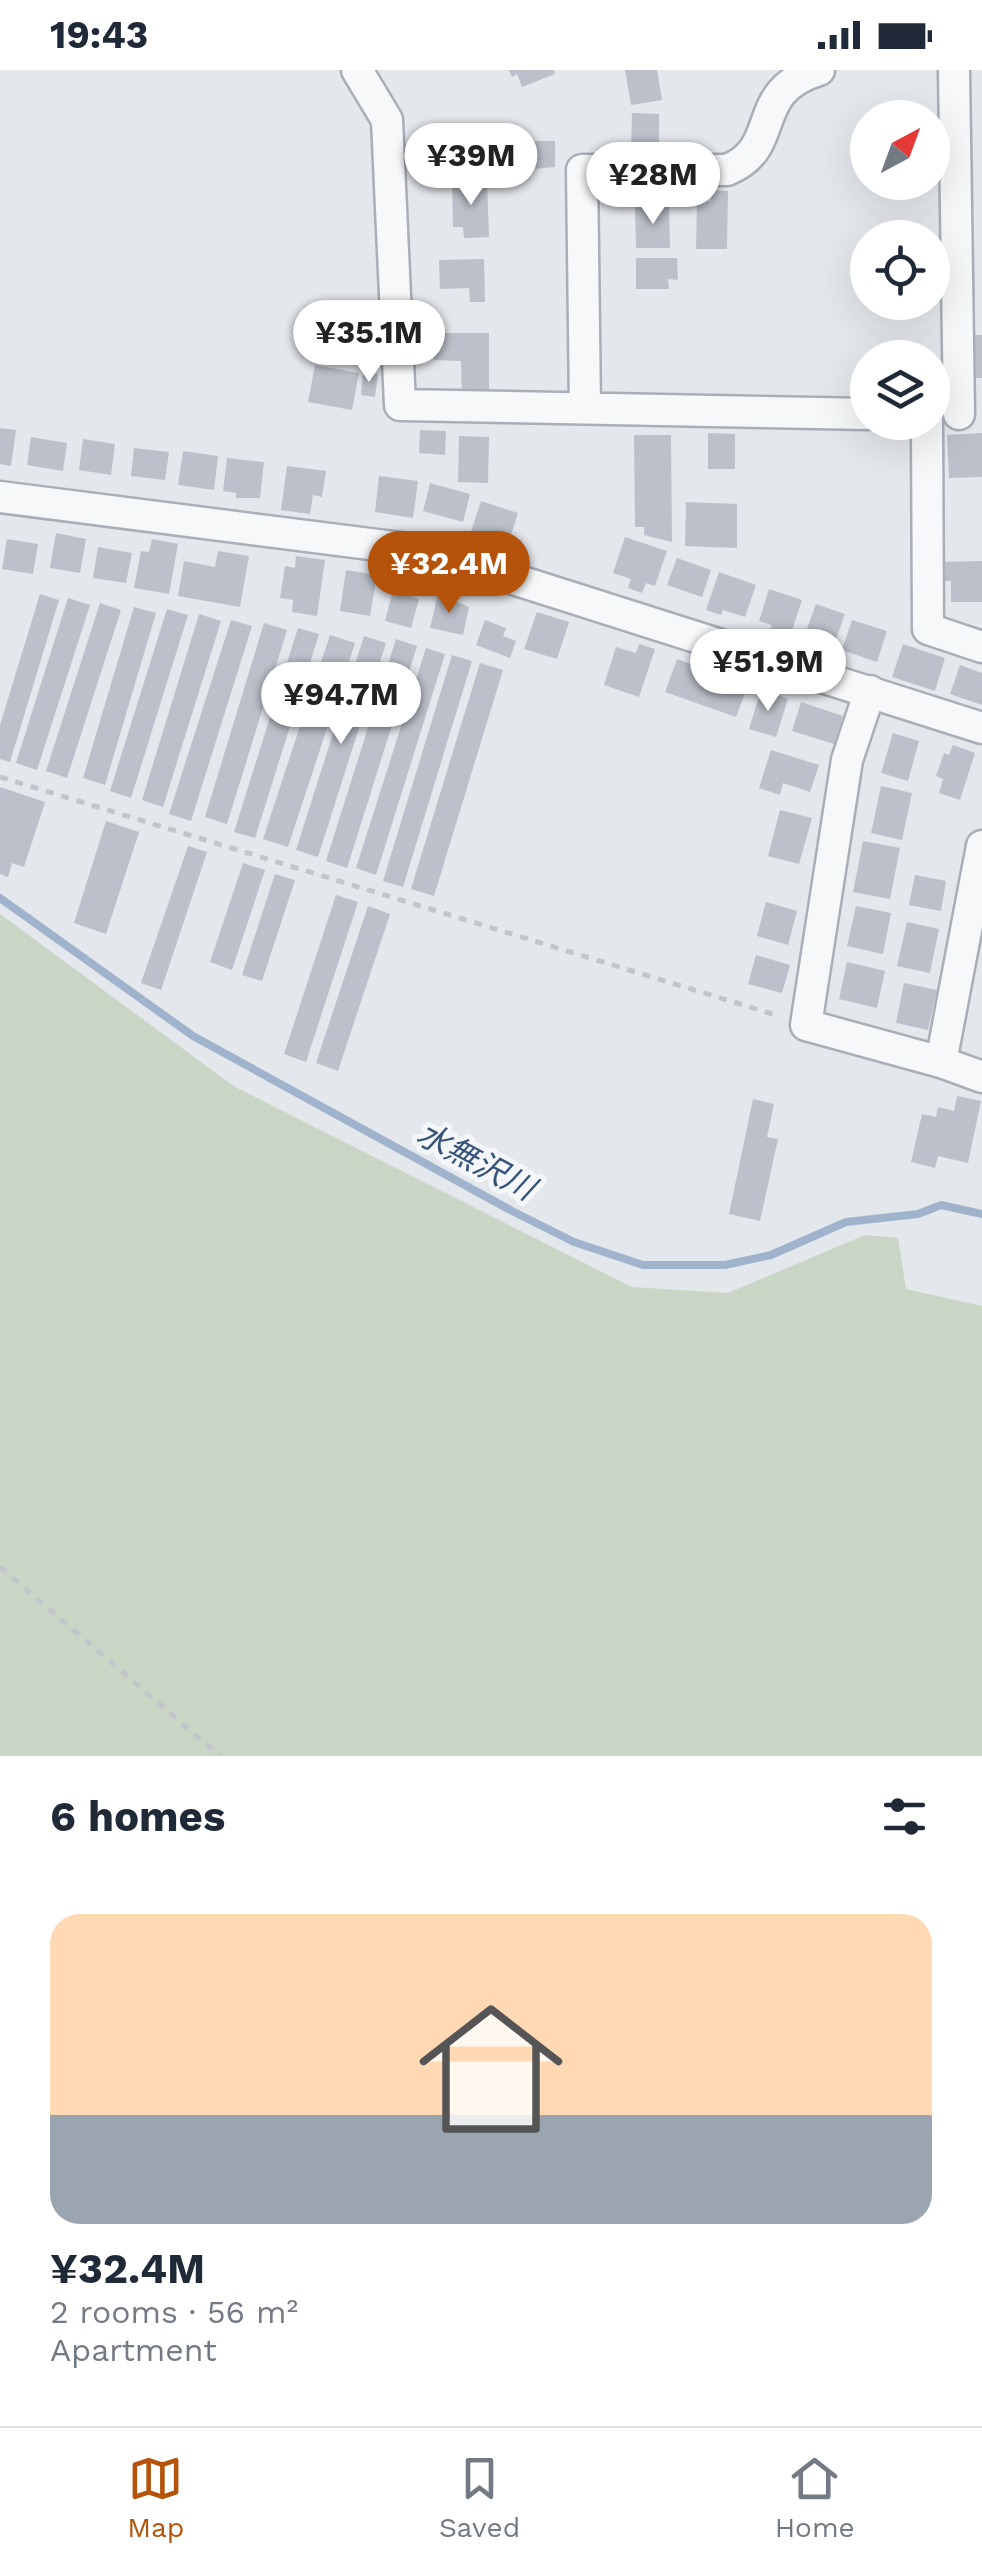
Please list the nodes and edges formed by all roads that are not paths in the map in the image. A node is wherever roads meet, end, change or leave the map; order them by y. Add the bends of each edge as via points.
1 (357, 70) edge
2 (819, 70) edge
3 (954, 70) edge
4 (584, 408) junction
5 (850, 414) edge
6 (958, 414) edge
7 (927, 440) edge
8 (0, 497) edge
9 (982, 647) edge
10 (870, 691) junction
11 (982, 728) edge
12 (982, 846) edge
13 (941, 1062) junction
14 (982, 1077) edge

1 - 4 street via 387,120 400,405
2 - 4 street via 784,87 770,104 758,148 728,170 582,170
3 - 6 street
4 - 5 street
7 - 9 street via 928,629
8 - 10 street via 424,550
10 - 11 street
10 - 13 street via 847,760 806,1024
12 - 13 street
13 - 14 street

